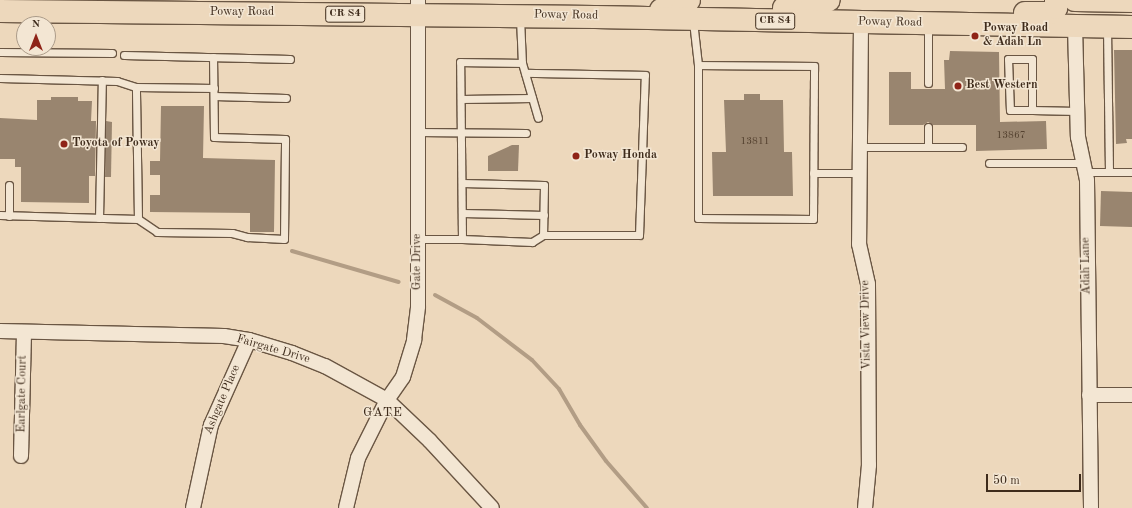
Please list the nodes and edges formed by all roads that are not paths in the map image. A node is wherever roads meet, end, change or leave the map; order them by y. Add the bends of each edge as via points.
1 (40, 0) edge
2 (66, 0) edge
3 (829, 0) edge
4 (1056, 0) edge
5 (1075, 0) edge
6 (1132, 1) edge
7 (116, 4) edge
8 (418, 7) edge
9 (691, 9) edge
10 (4, 11) edge
11 (1132, 12) edge
12 (520, 16) junction
13 (861, 23) junction
14 (928, 24) junction
15 (1075, 26) junction
16 (1107, 26) junction
17 (1132, 27) edge
18 (0, 52) edge
19 (112, 53) dead end
20 (124, 55) dead end
21 (213, 57) junction
22 (290, 59) dead end
23 (522, 63) junction
24 (698, 65) junction
25 (525, 73) junction
26 (0, 78) edge
27 (102, 80) junction
28 (928, 83) dead end
29 (136, 87) junction
30 (214, 88) junction
31 (214, 96) junction
32 (286, 98) dead end
33 (532, 98) junction
34 (461, 99) junction
35 (1032, 110) junction
36 (1077, 111) junction
37 (538, 118) dead end
38 (928, 127) dead end
39 (461, 131) junction
40 (418, 132) junction
41 (526, 132) dead end
42 (860, 147) junction
43 (928, 147) junction
44 (962, 147) dead end
45 (989, 163) dead end
46 (1083, 167) junction
47 (1109, 172) junction
48 (1132, 172) edge
49 (813, 173) junction
50 (859, 173) junction
51 (462, 183) junction
52 (9, 185) dead end
53 (462, 213) junction
54 (0, 215) edge
55 (544, 215) junction
56 (9, 216) junction
57 (99, 218) junction
58 (138, 218) junction
59 (543, 235) junction
60 (418, 239) junction
61 (462, 239) junction
62 (0, 331) edge
63 (24, 332) junction
64 (249, 340) junction
65 (1089, 395) junction
66 (1132, 395) edge
67 (387, 400) junction
68 (21, 456) dead end
69 (193, 508) edge
70 (346, 508) edge
71 (492, 508) edge
72 (865, 508) edge
73 (1091, 508) edge

1 - 10 main road
2 - 7 main road
3 - 9 main road via 800,8
4 - 13 main road via 1056,8 1050,13 926,13
5 - 6 main road
7 - 8 main road, Poway Road / CR S4
7 - 10 main road, Poway Road / CR S4
8 - 12 main road, Poway Road / CR S4
8 - 40 street, Gate Drive
9 - 12 main road, Poway Road / CR S4 via 622,10 595,17
9 - 13 main road, Poway Road / CR S4
9 - 24 lane
11 - 15 main road via 1080,12 1074,19
12 - 23 lane
13 - 14 main road, Poway Road / CR S4
13 - 42 street, Vista View Drive
14 - 15 main road, Poway Road / CR S4
14 - 28 lane
15 - 16 main road, Poway Road / CR S4
15 - 36 street, Adah Lane
16 - 17 main road, Poway Road / CR S4
16 - 47 lane
18 - 19 lane
20 - 21 lane
21 - 22 lane
21 - 30 lane
23 - 25 lane
23 - 34 lane via 460,62
24 - 49 lane via 814,66
24 - 49 lane via 698,218 813,219
25 - 33 lane
25 - 59 lane via 645,75 639,235
26 - 27 lane
27 - 29 lane via 117,81
27 - 57 lane
29 - 30 lane
29 - 58 lane
30 - 31 lane
31 - 32 lane
31 - 58 lane via 214,137 285,139 284,239 248,237 232,233 157,232
33 - 34 lane
33 - 37 lane
34 - 39 lane
35 - 35 lane via 1010,110 1008,59 1032,59
35 - 36 lane
36 - 46 street, Adah Lane
38 - 43 lane
39 - 40 lane
39 - 41 lane
39 - 51 lane
40 - 60 street, Gate Drive
42 - 43 lane
42 - 50 street, Vista View Drive
43 - 44 lane
45 - 46 lane
46 - 47 lane
46 - 65 street, Adah Lane via 1087,180
47 - 48 lane
49 - 50 lane
50 - 72 street, Vista View Drive via 859,244 868,284 868,465
51 - 53 lane
51 - 55 lane via 544,185
52 - 56 lane
53 - 55 lane
53 - 61 lane
54 - 56 lane
55 - 59 lane
56 - 57 lane
57 - 58 lane
59 - 61 lane via 532,242
60 - 61 lane
60 - 67 street, Gate Drive via 418,306 414,340 403,376
62 - 63 street, Fairgate Drive
63 - 64 street, Fairgate Drive via 198,335
63 - 68 street, Earlgate Court
64 - 67 street, Fairgate Drive via 326,366
64 - 69 street, Ashgate Place via 210,425
65 - 66 street
65 - 73 street, Adah Lane
67 - 70 street, Gate Drive via 358,458
67 - 71 street, Fairgate Drive via 430,441

